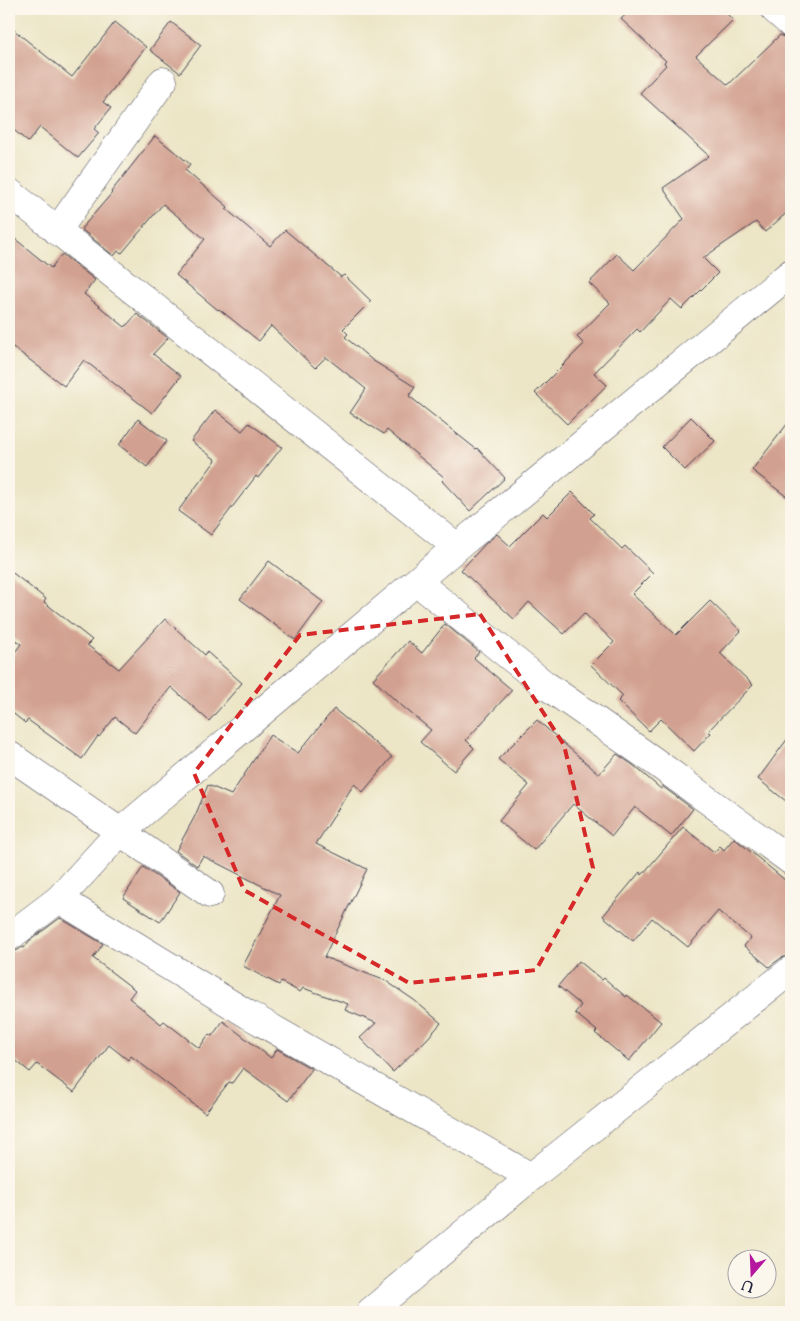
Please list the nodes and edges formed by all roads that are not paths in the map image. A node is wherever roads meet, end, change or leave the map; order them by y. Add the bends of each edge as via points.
1 (774, 9) edge
2 (791, 24) edge
3 (163, 81) dead end
4 (9, 192) edge
5 (58, 231) junction
6 (791, 273) edge
7 (458, 547) junction
8 (417, 582) junction
9 (9, 755) edge
10 (120, 832) junction
11 (791, 861) edge
12 (210, 894) dead end
13 (59, 899) junction
14 (9, 937) edge
15 (791, 970) edge
16 (531, 1177) junction
17 (370, 1312) edge

1 - 2 street
3 - 5 street
4 - 5 street
5 - 7 street
6 - 7 street
7 - 8 street
8 - 10 street
8 - 11 street via 544,684
9 - 10 street
10 - 12 street
10 - 13 street
13 - 14 street
13 - 16 street via 250,1015
15 - 16 street
16 - 17 street

